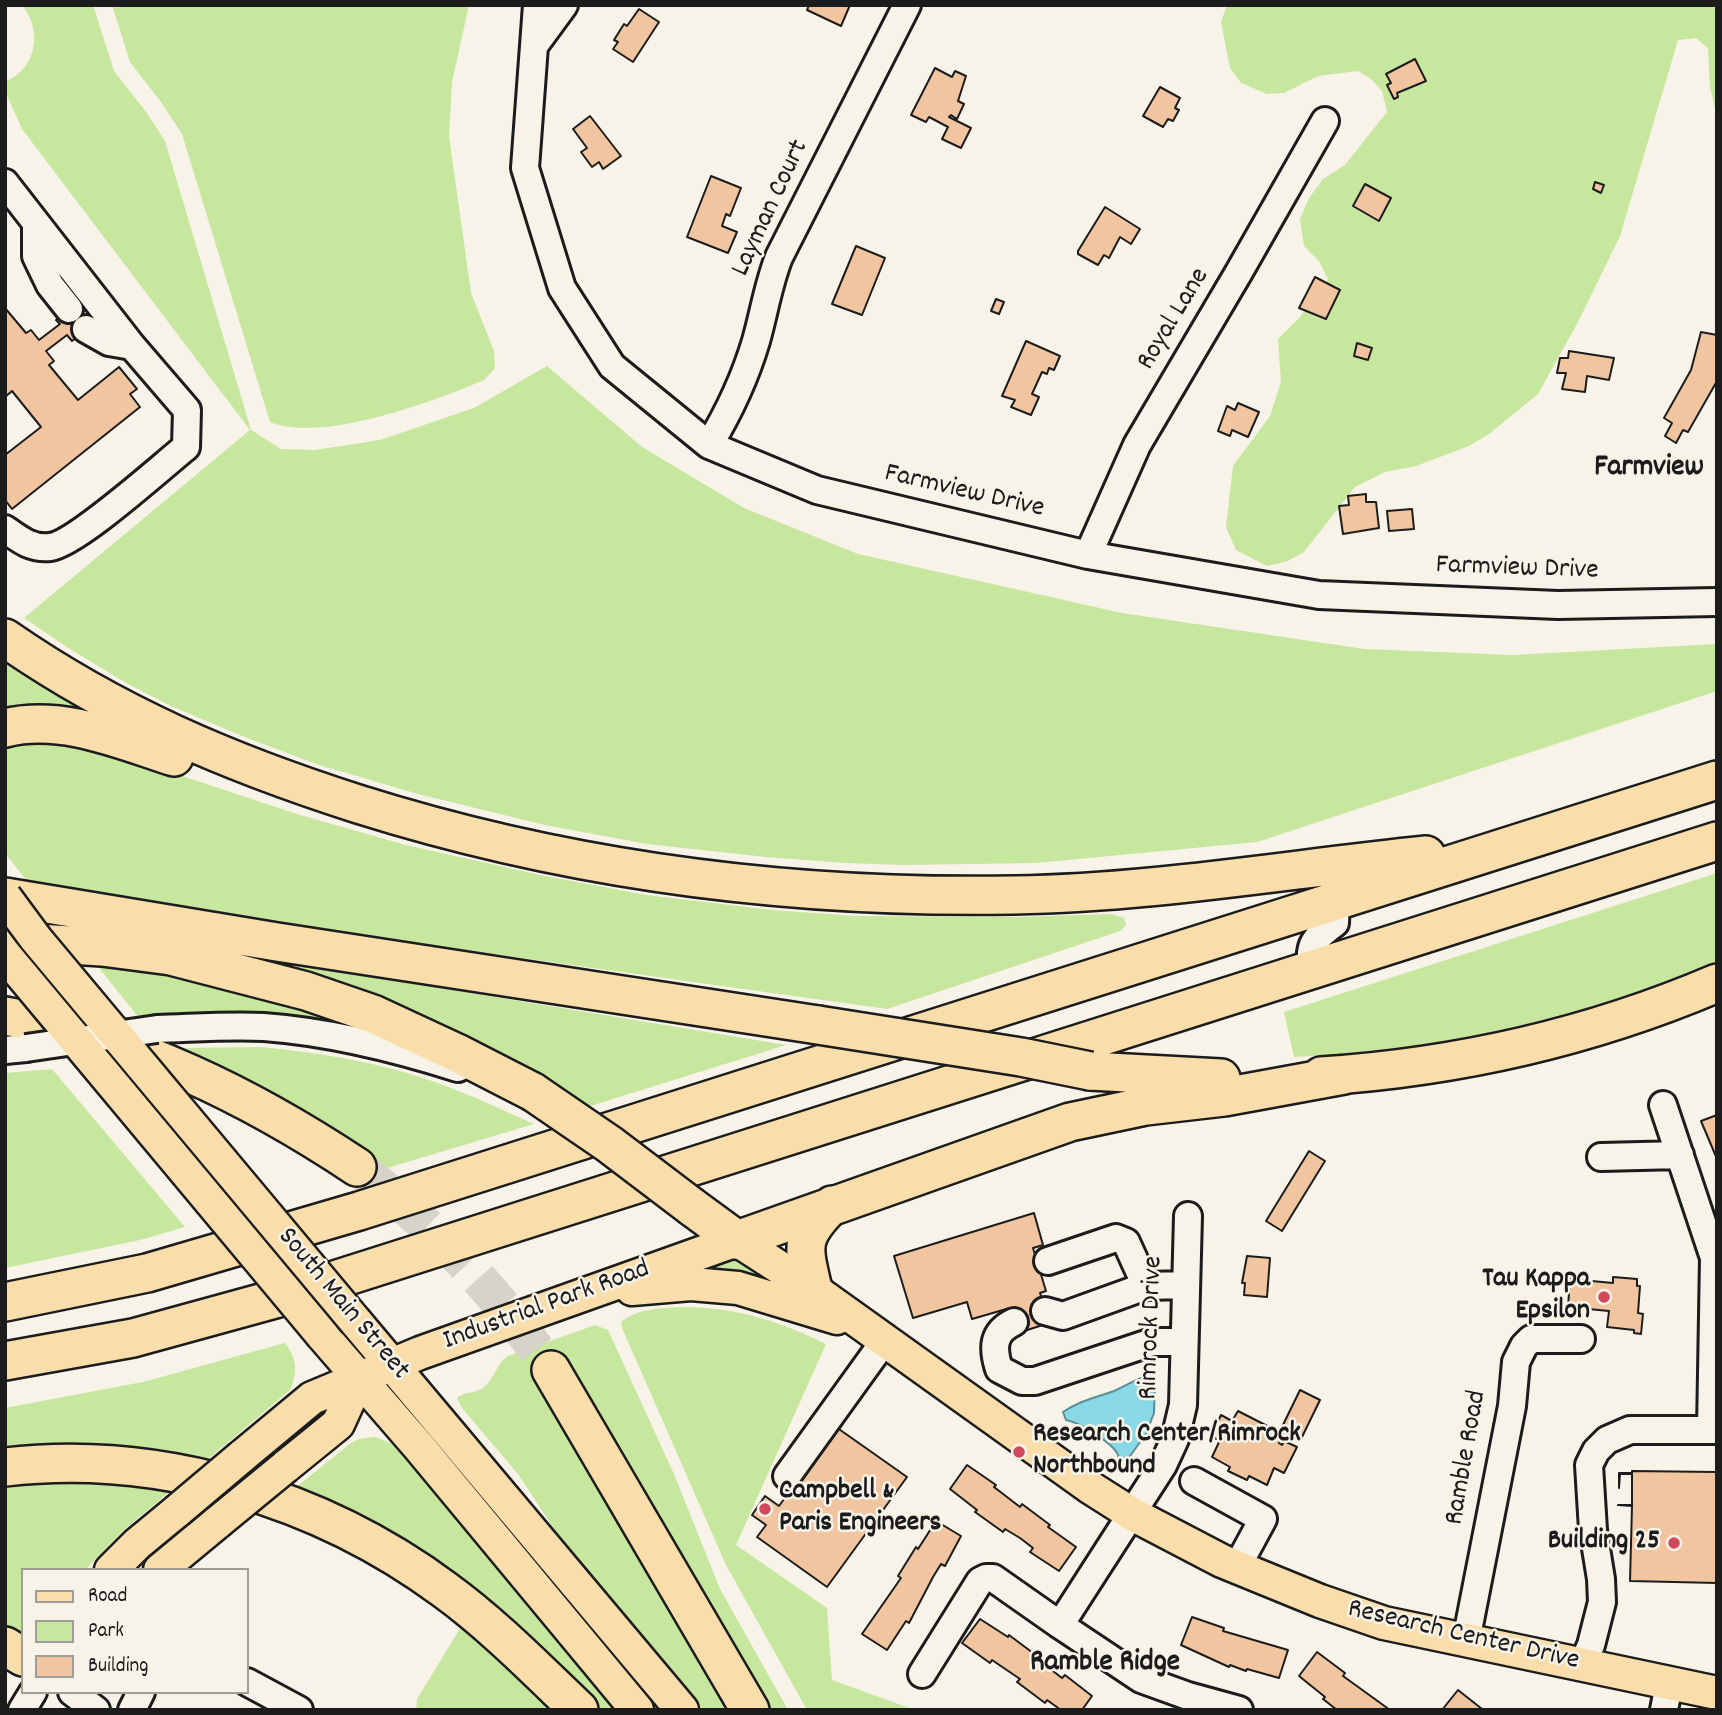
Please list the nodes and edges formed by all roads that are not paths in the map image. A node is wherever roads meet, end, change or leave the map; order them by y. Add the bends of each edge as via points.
1 (537, 5) edge
2 (564, 5) edge
3 (907, 5) edge
4 (533, 46) junction
5 (1325, 121) dead end
6 (5, 183) edge
7 (36, 225) junction
8 (132, 346) junction
9 (709, 445) junction
10 (5, 529) edge
11 (1088, 555) junction
12 (1717, 602) edge
13 (5, 638) edge
14 (5, 728) edge
15 (1717, 780) edge
16 (310, 789) junction
17 (1717, 841) edge
18 (1490, 852) junction
19 (5, 897) edge
20 (1336, 901) junction
21 (5, 941) edge
22 (5, 955) edge
23 (1312, 969) junction
24 (1717, 983) edge
25 (5, 1016) edge
26 (15, 1049) edge
27 (1344, 1075) junction
28 (533, 1092) junction
29 (1663, 1105) dead end
30 (1680, 1155) junction
31 (1601, 1157) dead end
32 (357, 1167) tunnel mouth
33 (832, 1205) junction
34 (1188, 1216) dead end
35 (737, 1240) junction
36 (1715, 1257) edge
37 (1048, 1261) dead end
38 (1186, 1284) junction
39 (1146, 1286) junction
40 (813, 1289) junction
41 (578, 1295) junction
42 (5, 1302) edge
43 (1715, 1309) edge
44 (1045, 1311) dead end
45 (1014, 1322) dead end
46 (876, 1334) junction
47 (1581, 1339) dead end
48 (1184, 1342) junction
49 (5, 1362) edge
50 (393, 1364) junction
51 (1714, 1364) edge
52 (551, 1370) tunnel mouth
53 (359, 1378) junction
54 (1714, 1430) edge
55 (5, 1467) edge
56 (787, 1476) dead end
57 (1194, 1481) dead end
58 (1132, 1514) junction
59 (1237, 1567) junction
60 (113, 1568) edge
61 (162, 1568) edge
62 (1059, 1625) junction
63 (1466, 1641) junction
64 (5, 1646) edge
65 (21, 1656) edge
66 (1582, 1665) junction
67 (922, 1674) dead end
68 (248, 1683) edge
69 (1717, 1693) edge
70 (32, 1694) edge
71 (75, 1694) edge
72 (140, 1694) edge
73 (1667, 1697) edge
74 (22, 1710) edge
75 (96, 1710) edge
76 (131, 1710) edge
77 (299, 1710) edge
78 (579, 1710) edge
79 (637, 1710) edge
80 (682, 1710) edge
81 (750, 1710) edge
82 (1239, 1710) edge

1 - 4 street, Farmview Drive
2 - 4 street
3 - 9 street, Layman Court via 779,257 746,370
4 - 9 street, Farmview Drive via 525,168 562,288 612,366
5 - 11 street, Royal Lane via 1137,445
6 - 7 street
7 - 8 street
7 - 8 street via 36,256 50,285 78,319 109,342
8 - 10 street via 187,410 186,447 73,538 50,547 27,545
9 - 11 street, Farmview Drive via 817,490
11 - 12 street, Farmview Drive via 1318,595 1558,605
13 - 16 highway via 157,728
14 - 16 highway via 52,724 85,730 274,789
15 - 18 highway
16 - 18 highway via 413,821 587,862 713,881 857,894 1080,892 1458,850
17 - 23 highway
18 - 20 highway
19 - 27 highway, bridge via 1090,1071 1241,1079
19 - 50 main road, South Main Street, bridge
20 - 23 street via 1335,923 1320,934 1310,951
20 - 42 highway via 306,1227 147,1273
21 - 28 highway via 171,956 306,991 373,1014
22 - 53 main road, South Main Street, bridge
23 - 49 highway via 275,1299 133,1338
24 - 27 highway via 1606,1024 1517,1049
25 - 32 highway via 51,1024 152,1056 277,1116
26 - 28 street, bridge via 157,1029 263,1027 385,1047
27 - 33 highway via 1083,1119
28 - 35 highway, bridge
29 - 30 street
30 - 31 street
30 - 36 street
33 - 35 highway
33 - 40 highway via 808,1235 805,1250
34 - 38 street, Rimrock Drive
35 - 40 main road, Research Center Drive
35 - 41 main road, Industrial Park Road
36 - 43 street
37 - 39 street via 1116,1238 1126,1242
38 - 39 street
38 - 48 street, Rimrock Drive
39 - 44 street via 1063,1316
40 - 46 main road, Research Center Drive
41 - 46 main road, Research Center Drive via 718,1285 761,1293
41 - 50 main road, Industrial Park Road
43 - 51 street
45 - 48 street via 1002,1328 995,1356 999,1369 1022,1381 1035,1381 1152,1342
46 - 56 street
46 - 58 main road, Research Center Drive
47 - 63 street, Ramble Road via 1531,1339 1516,1362 1512,1406
48 - 58 street, Rimrock Drive via 1183,1405 1175,1439
50 - 53 main road, Industrial Park Road
50 - 80 main road, South Main Street
51 - 54 street
52 - 81 highway
53 - 60 main road, Industrial Park Road, bridge via 313,1398
53 - 61 main road, bridge via 338,1424
53 - 79 main road, South Main Street
54 - 66 street via 1630,1430 1607,1440 1596,1451 1589,1465 1602,1602
55 - 78 highway via 77,1464 176,1473 304,1510 359,1535 445,1590 494,1629
57 - 59 street via 1263,1519
58 - 59 main road, Research Center Drive
58 - 62 street, Rimrock Drive
59 - 63 main road, Research Center Drive via 1384,1623
62 - 67 street via 997,1580 986,1578
62 - 82 street via 1148,1682
63 - 66 main road, Research Center Drive
64 - 65 highway
66 - 73 main road, Research Center Drive
68 - 77 street
69 - 73 main road, Research Center Drive
70 - 74 street
71 - 75 street
72 - 76 street

